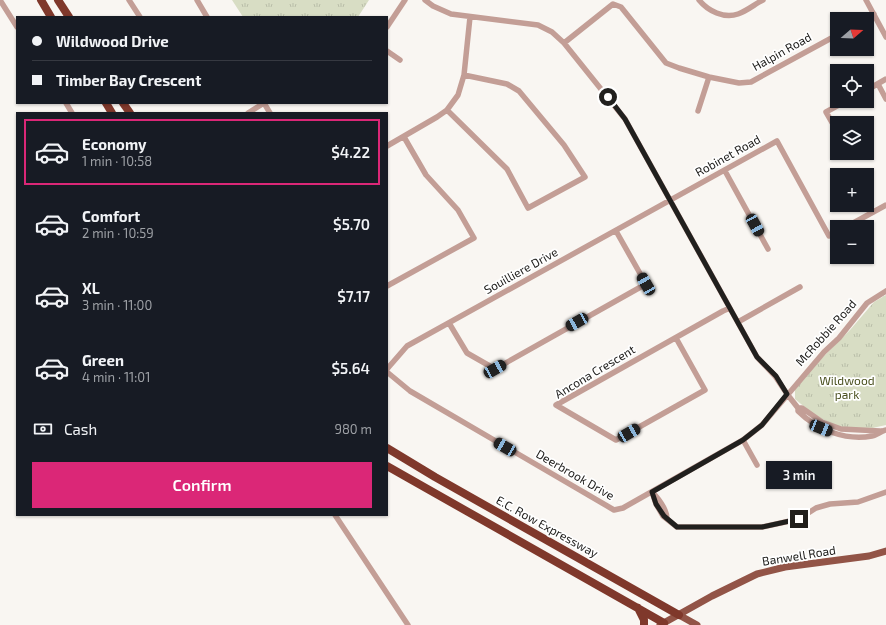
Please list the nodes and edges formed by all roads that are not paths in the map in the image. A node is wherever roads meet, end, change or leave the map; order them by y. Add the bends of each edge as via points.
1 (0, 0) edge
2 (41, 0) edge
3 (58, 0) edge
4 (129, 0) edge
5 (197, 0) edge
6 (405, 0) edge
7 (425, 0) edge
8 (699, 0) edge
9 (763, 0) edge
10 (866, 0) edge
11 (873, 12) edge
12 (874, 14) edge
13 (50, 16) edge
14 (68, 16) edge
15 (139, 16) edge
16 (206, 16) edge
17 (470, 17) junction
18 (16, 25) edge
19 (388, 26) edge
20 (886, 37) edge
21 (830, 38) edge
22 (564, 43) junction
23 (388, 53) edge
24 (400, 60) dead end
25 (464, 75) junction
26 (709, 77) junction
27 (886, 79) edge
28 (878, 84) junction
29 (874, 86) edge
30 (886, 99) edge
31 (262, 104) edge
32 (833, 108) edge
33 (447, 110) junction
34 (698, 111) dead end
35 (250, 112) edge
36 (830, 119) edge
37 (404, 136) junction
38 (388, 145) edge
39 (725, 171) junction
40 (671, 200) junction
41 (886, 205) edge
42 (859, 220) edge
43 (616, 231) junction
44 (830, 236) edge
45 (768, 249) dead end
46 (388, 285) edge
47 (800, 287) dead end
48 (886, 291) edge
49 (730, 308) junction
50 (738, 322) junction
51 (449, 323) junction
52 (676, 338) junction
53 (388, 369) edge
54 (388, 371) edge
55 (787, 394) junction
56 (884, 431) edge
57 (743, 440) junction
58 (388, 449) edge
59 (757, 464) dead end
60 (388, 467) edge
61 (652, 492) junction
62 (886, 492) edge
63 (337, 516) edge
64 (884, 551) edge
65 (637, 607) junction
66 (679, 615) junction
67 (664, 624) edge
68 (408, 625) edge
69 (644, 625) edge
70 (697, 625) edge

1 - 18 street
2 - 13 highway
3 - 14 highway
4 - 15 street
5 - 16 street
6 - 19 street
7 - 17 street via 451,14
8 - 9 street via 705,7 727,16 738,14
10 - 11 street
12 - 20 street
17 - 22 street via 538,25 552,32
17 - 25 street
21 - 26 street, Halpin Road via 751,82 739,84
22 - 26 street, Halpin Road via 613,4 621,7 666,63
22 - 40 street via 625,119
23 - 24 street
25 - 33 street via 458,95
25 - 33 street via 507,84 519,91 564,145 585,177 528,208 507,169
26 - 34 street
27 - 28 street
28 - 29 street
28 - 30 street
31 - 35 street
32 - 36 street via 826,112
33 - 37 street
37 - 38 street
37 - 46 street via 426,175 458,210 474,238
39 - 40 street, Robinet Road
39 - 44 street, Robinet Road via 776,141
39 - 45 street
40 - 43 street, Souilliere Drive
40 - 49 street
41 - 42 street
43 - 51 street, Souilliere Drive
43 - 51 street via 646,284 495,369 467,353
47 - 50 street
48 - 55 street, McRobbie Road via 867,303 839,338
49 - 50 street
49 - 52 street, Ancona Crescent
50 - 55 street via 757,357 776,376
51 - 53 street, Souilliere Drive via 407,346
52 - 52 street, Ancona Crescent via 563,401 556,405 616,440 705,390
54 - 61 street, Deerbrook Drive via 410,391 614,510 623,508
55 - 56 street via 798,408 802,408 822,422 841,429
55 - 57 street, McRobbie Road via 762,425
57 - 59 street
57 - 61 street, McRobbie Road
58 - 66 highway, E.C. Row Expressway
60 - 65 highway, E.C. Row Expressway
61 - 62 street via 660,501 667,519 677,527 762,527 799,519 816,508 830,504 858,502
63 - 68 street
64 - 66 main road, Banwell Road via 869,556 785,567 757,574
65 - 67 highway, E.C. Row Expressway
65 - 69 highway via 643,616
66 - 67 main road, Banwell Road
66 - 70 main road, E.C. Row Expressway

